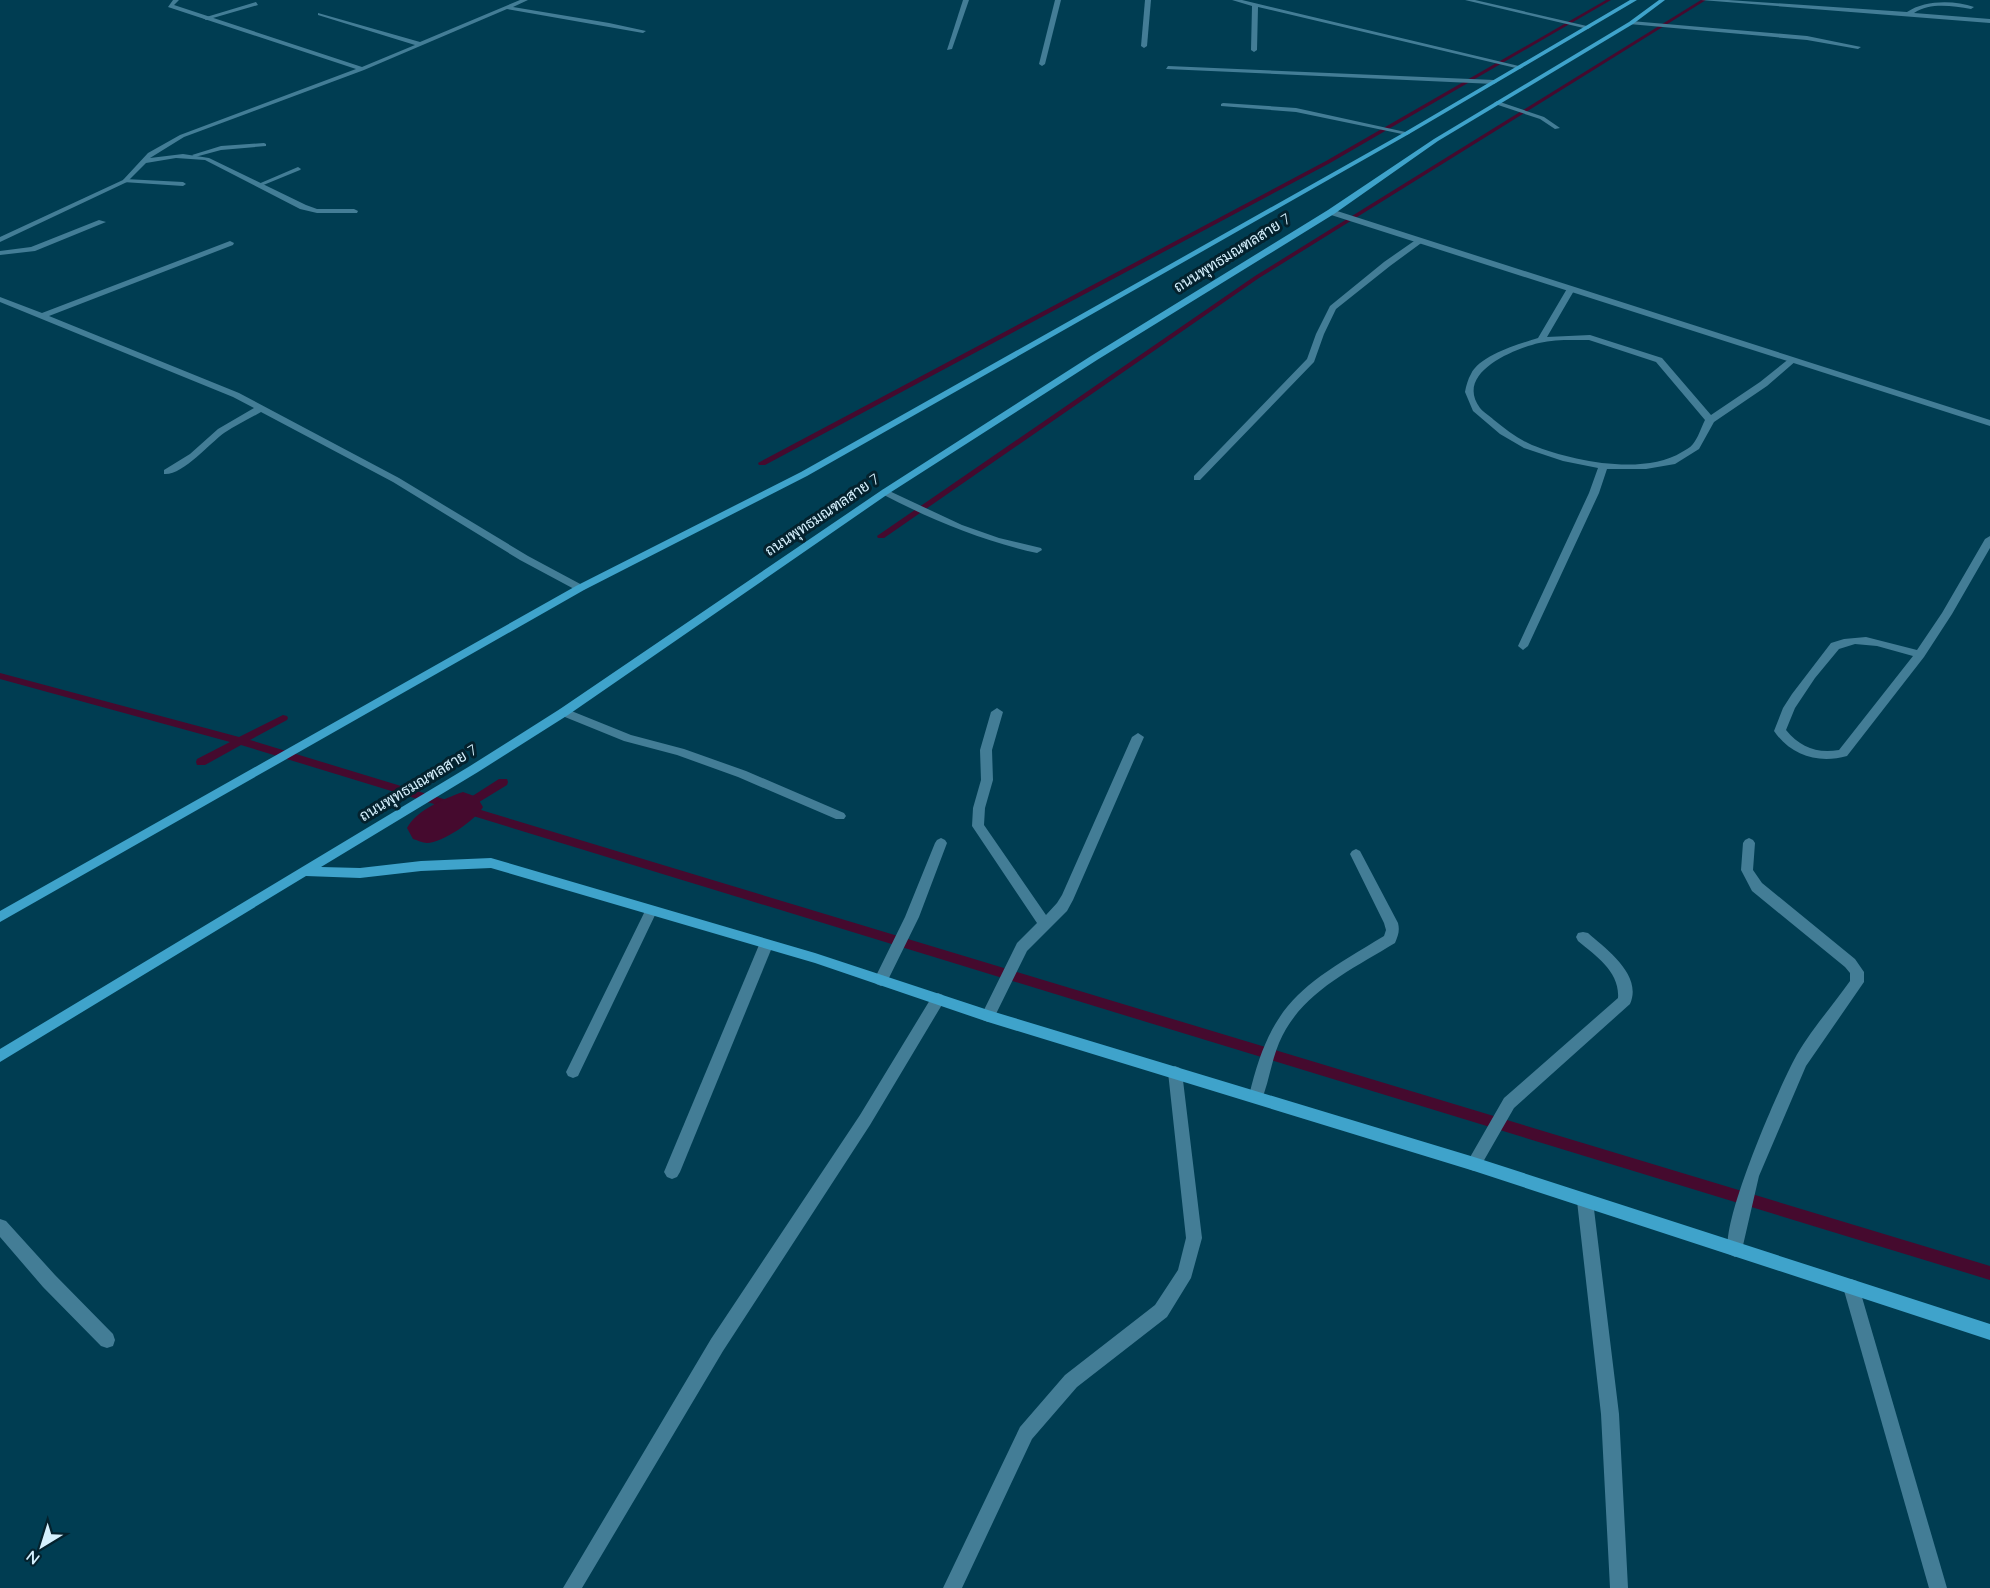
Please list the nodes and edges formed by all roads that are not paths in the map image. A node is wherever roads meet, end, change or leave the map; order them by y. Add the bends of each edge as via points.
1 (176, 0) edge
2 (525, 0) edge
3 (966, 0) edge
4 (1058, 0) edge
5 (1148, 0) edge
6 (1235, 0) edge
7 (1468, 0) edge
8 (1634, 0) edge
9 (1662, 0) edge
10 (1704, 0) edge
11 (256, 4) dead end
12 (1255, 4) junction
13 (1971, 7) dead end
14 (508, 8) junction
15 (320, 14) dead end
16 (1908, 14) junction
17 (206, 18) junction
18 (1990, 21) edge
19 (1631, 23) junction
20 (1587, 26) junction
21 (643, 31) dead end
22 (422, 45) junction
23 (1144, 46) dead end
24 (1857, 47) dead end
25 (949, 49) dead end
26 (1254, 50) dead end
27 (1042, 64) dead end
28 (1517, 66) junction
29 (1168, 68) dead end
30 (362, 69) junction
31 (1494, 82) junction
32 (1497, 104) junction
33 (1223, 105) dead end
34 (1557, 129) dead end
35 (1403, 132) junction
36 (264, 145) dead end
37 (195, 155) junction
38 (144, 161) junction
39 (298, 169) dead end
40 (126, 181) junction
41 (183, 184) dead end
42 (259, 185) junction
43 (354, 212) dead end
44 (1335, 214) junction
45 (102, 222) dead end
46 (0, 240) edge
47 (1420, 241) junction
48 (230, 243) dead end
49 (0, 253) edge
50 (1570, 289) junction
51 (0, 298) edge
52 (44, 315) junction
53 (1541, 340) junction
54 (1793, 360) junction
55 (261, 408) junction
56 (1710, 420) junction
57 (1990, 423) edge
58 (1603, 466) junction
59 (167, 472) dead end
60 (1197, 478) dead end
61 (885, 492) junction
62 (1990, 539) edge
63 (1037, 550) dead end
64 (580, 588) junction
65 (1523, 646) dead end
66 (1920, 654) junction
67 (564, 712) junction
68 (997, 712) dead end
69 (1138, 737) dead end
70 (840, 816) dead end
71 (941, 843) dead end
72 (1749, 843) dead end
73 (1356, 854) dead end
74 (303, 871) junction
75 (651, 910) junction
76 (0, 917) edge
77 (1044, 923) junction
78 (1582, 937) dead end
79 (766, 945) junction
80 (881, 980) junction
81 (938, 999) junction
82 (988, 1016) junction
83 (0, 1056) edge
84 (573, 1072) dead end
85 (1174, 1072) junction
86 (1256, 1096) junction
87 (1474, 1164) junction
88 (672, 1172) dead end
89 (1585, 1201) junction
90 (0, 1226) edge
91 (1735, 1249) junction
92 (1851, 1287) junction
93 (1990, 1332) edge
94 (108, 1341) dead end
95 (572, 1588) edge
96 (952, 1588) edge
97 (1619, 1588) edge
98 (1938, 1588) edge

1 - 17 street via 170,6
2 - 14 street
3 - 25 street
4 - 27 street
5 - 23 street
6 - 12 street
7 - 20 street
8 - 20 main road, ถนนพุทธมณฑลสาย 7
9 - 19 main road, ถนนพุทธมณฑลสาย 7
10 - 16 street
11 - 17 street
12 - 26 street
12 - 28 street
13 - 16 street via 1927,4
14 - 21 street
14 - 22 street
15 - 22 street
16 - 18 street
17 - 30 street
19 - 24 street via 1789,36
19 - 32 main road, ถนนพุทธมณฑลสาย 7
20 - 28 main road, ถนนพุทธมณฑลสาย 7
22 - 30 street
28 - 31 main road, ถนนพุทธมณฑลสาย 7
29 - 31 street
30 - 38 street via 182,136 158,148
31 - 35 main road, ถนนพุทธมณฑลสาย 7
32 - 34 street via 1542,118
32 - 44 main road, ถนนพุทธมณฑลสาย 7 via 1436,140
33 - 35 street via 1296,110
35 - 64 main road, ถนนพุทธมณฑลสาย 7 via 804,474
36 - 37 street via 221,148
37 - 38 street
37 - 42 street
38 - 40 street
39 - 42 street
40 - 41 street
40 - 46 street
42 - 43 street via 317,212
44 - 47 street
44 - 61 main road, ถนนพุทธมณฑลสาย 7
45 - 49 street via 32,249
47 - 50 street
47 - 60 street via 1333,308 1311,360
48 - 52 street
50 - 53 street
50 - 54 street
51 - 52 street
52 - 55 street
53 - 56 street via 1590,337 1659,360
53 - 58 street via 1518,346 1475,373 1469,392 1476,409 1527,446
54 - 56 street
54 - 57 street
55 - 59 street via 221,431
55 - 64 street via 396,480
56 - 58 street via 1696,447 1672,462
58 - 65 street
61 - 63 street via 935,518 994,541
61 - 67 main road, ถนนพุทธมณฑลสาย 7
62 - 66 street
64 - 76 main road, ถนนพุทธมณฑลสาย 7
66 - 66 street via 1844,640 1835,646 1793,702 1780,730 1790,744 1810,754 1829,757 1843,753
67 - 70 street via 628,738 742,774
67 - 74 main road, ถนนพุทธมณฑลสาย 7
68 - 77 street via 986,750 987,780 978,826
69 - 77 street via 1068,896
71 - 80 street via 912,917
72 - 91 street via 1747,870 1757,887 1850,963 1857,972 1857,982 1800,1062 1751,1176
73 - 86 street via 1391,923 1390,939 1302,998 1280,1027 1261,1072
74 - 75 main road via 360,873 491,863
74 - 83 main road, ถนนพุทธมณฑลสาย 7
75 - 79 main road
75 - 84 street
77 - 82 street via 1022,947
78 - 87 street via 1620,973 1627,989 1625,999 1509,1102
79 - 80 main road
79 - 88 street
80 - 81 main road
81 - 82 main road
81 - 95 street via 865,1120 717,1345
82 - 85 main road
85 - 86 main road
85 - 96 street via 1194,1238 1185,1273 1161,1311 1071,1381 1026,1433
86 - 87 main road
87 - 89 main road
89 - 91 main road
89 - 97 street via 1610,1414
90 - 94 street
91 - 92 main road
92 - 93 main road
92 - 98 street

